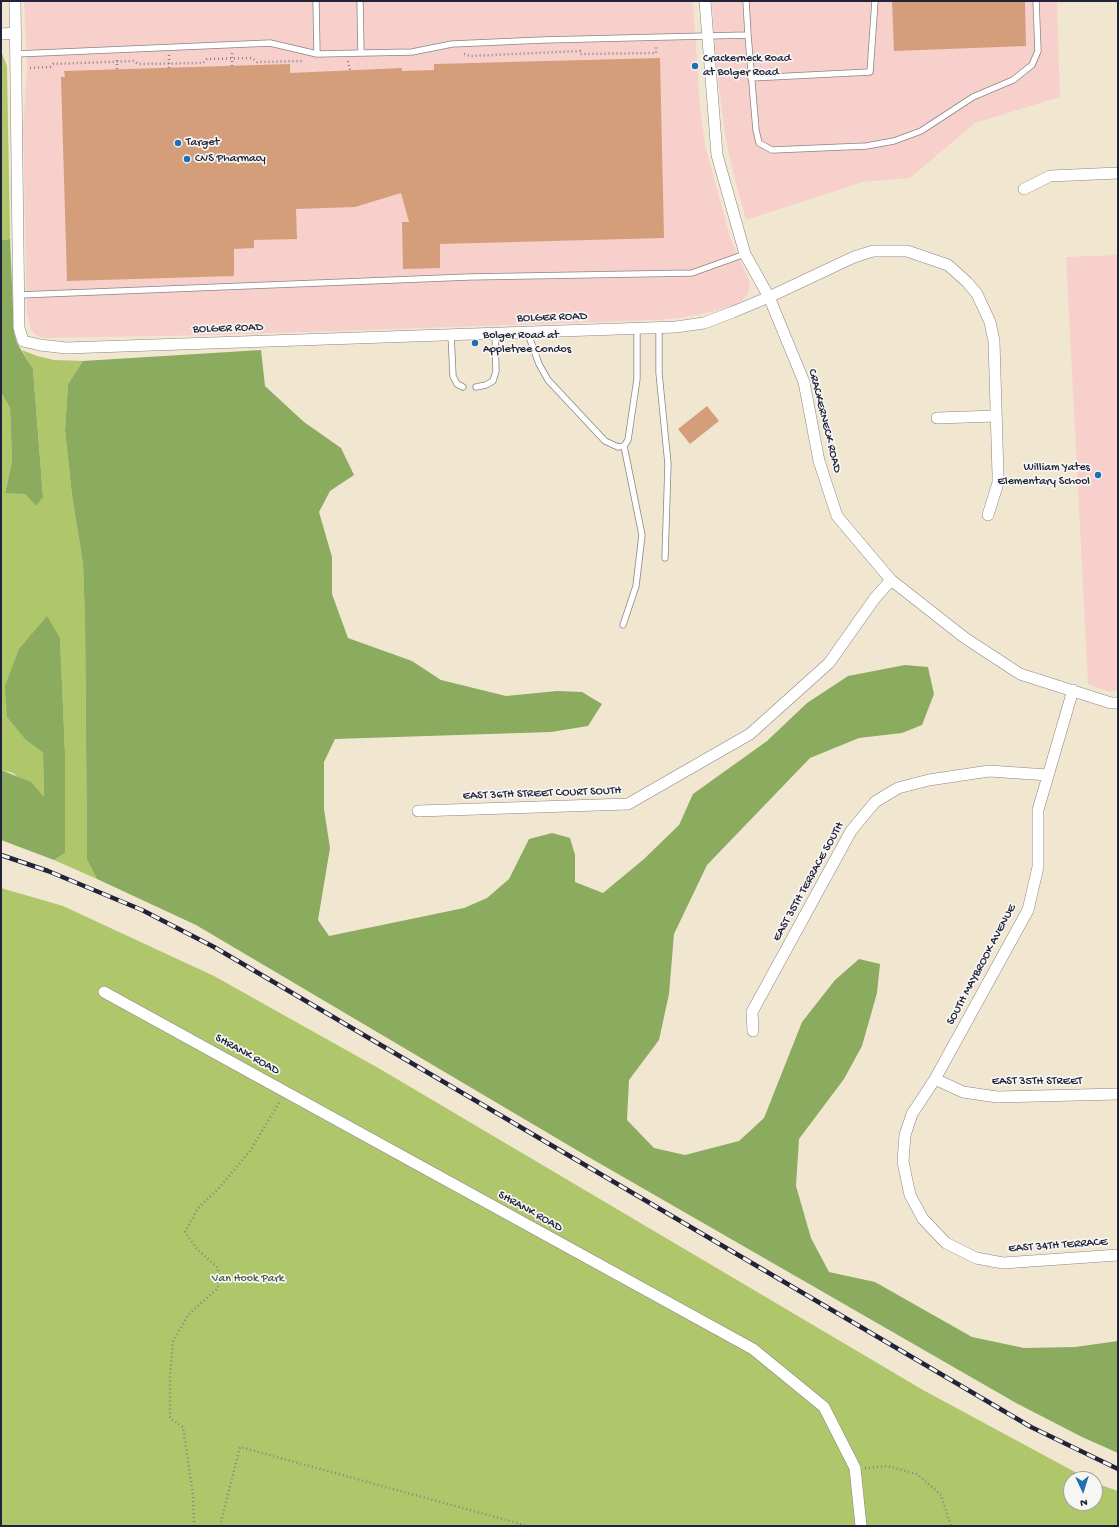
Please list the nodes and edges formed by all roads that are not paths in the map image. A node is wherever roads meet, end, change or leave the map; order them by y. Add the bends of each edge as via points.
1 (15, 1) edge
2 (316, 1) edge
3 (360, 1) edge
4 (705, 1) edge
5 (746, 1) edge
6 (875, 1) edge
7 (1036, 1) edge
8 (16, 33) junction
9 (1, 34) edge
10 (748, 35) junction
11 (706, 36) junction
12 (361, 53) junction
13 (16, 54) junction
14 (317, 54) junction
15 (751, 78) junction
16 (1118, 174) edge
17 (1024, 189) dead end
18 (746, 254) junction
19 (18, 295) junction
20 (769, 297) junction
21 (659, 327) junction
22 (637, 328) junction
23 (496, 332) junction
24 (527, 332) junction
25 (451, 334) junction
26 (463, 387) dead end
27 (476, 387) dead end
28 (996, 416) junction
29 (937, 418) dead end
30 (624, 446) junction
31 (988, 515) dead end
32 (665, 558) dead end
33 (891, 580) junction
34 (622, 625) dead end
35 (1073, 690) junction
36 (1118, 703) edge
37 (1048, 775) junction
38 (418, 811) dead end
39 (104, 992) dead end
40 (753, 1031) dead end
41 (935, 1078) junction
42 (1118, 1094) edge
43 (909, 1124) joint
44 (1118, 1255) edge
45 (861, 1526) edge

1 - 8 street, BOLGER ROAD
2 - 14 lane
3 - 12 lane
4 - 11 street, CRACKERNECK ROAD
5 - 10 lane
6 - 15 lane via 870,72
7 - 15 lane via 1038,51 1032,65 1013,80 973,97 921,131 894,141 866,146 772,150 759,143
8 - 9 street
8 - 13 street, BOLGER ROAD
10 - 11 lane
10 - 15 lane
11 - 12 lane via 466,44 412,52
11 - 18 street, CRACKERNECK ROAD via 717,155
12 - 14 lane
13 - 14 lane via 270,43
13 - 19 street, BOLGER ROAD
16 - 17 street via 1050,176
18 - 19 lane via 692,274 469,277
18 - 20 street, CRACKERNECK ROAD
19 - 25 street, BOLGER ROAD via 19,328 23,341 66,348
20 - 21 street, BOLGER ROAD via 704,323
20 - 28 street, BOLGER ROAD via 854,257 873,251 907,251 948,265 977,294 990,322 994,341
20 - 33 street, CRACKERNECK ROAD via 804,382 819,461 837,516
21 - 22 street, BOLGER ROAD
21 - 32 lane via 659,373 668,464
22 - 24 street, BOLGER ROAD
22 - 30 lane via 636,379 628,440
23 - 24 street, BOLGER ROAD
23 - 25 street, BOLGER ROAD
23 - 27 lane via 496,371 493,381
24 - 30 lane via 548,380 605,441 618,447
25 - 26 lane via 453,376 457,384
28 - 29 street
28 - 31 street, BOLGER ROAD via 998,483
30 - 34 lane via 642,535 636,586
33 - 35 street, CRACKERNECK ROAD via 959,634 1020,674
33 - 38 street, EAST 36TH STREET COURT SOUTH via 875,598 829,663 750,734 628,804
35 - 36 street, CRACKERNECK ROAD
35 - 37 street, SOUTH MAYBROOK AVENUE
37 - 40 street, EAST 35TH TERRACE SOUTH via 989,772 929,780 898,788 875,802 850,831 752,1012
37 - 41 street, SOUTH MAYBROOK AVENUE via 1038,810 1038,867 1028,910
39 - 45 street, SHRANK ROAD via 753,1349 824,1407 854,1468
41 - 42 street, EAST 35TH STREET via 963,1092 997,1097
41 - 43 street, SOUTH MAYBROOK AVENUE via 912,1114
43 - 44 street, EAST 34TH TERRACE via 905,1135 903,1162 910,1195 923,1219 946,1243 976,1258 1003,1263

